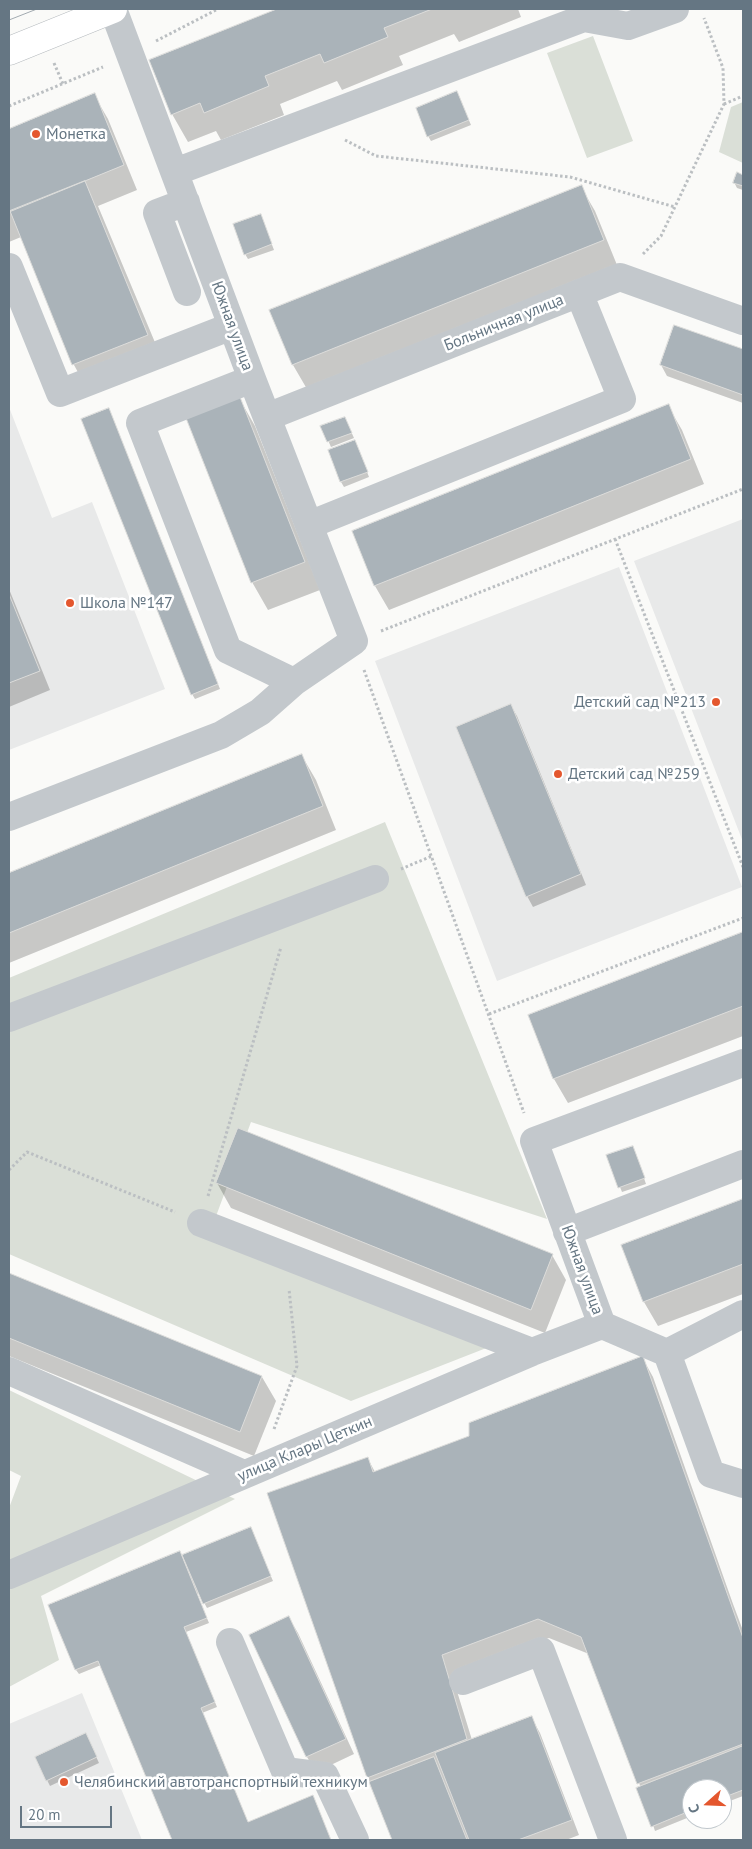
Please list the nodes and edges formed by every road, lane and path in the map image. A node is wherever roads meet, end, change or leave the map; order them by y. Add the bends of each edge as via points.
1 (113, 9) edge
2 (675, 9) edge
3 (703, 17) dead end
4 (9, 51) edge
5 (743, 96) edge
6 (724, 104) junction
7 (309, 121) junction
8 (175, 172) junction
9 (186, 202) junction
10 (675, 207) junction
11 (9, 267) edge
12 (620, 277) junction
13 (187, 292) dead end
14 (579, 293) junction
15 (743, 320) edge
16 (232, 326) junction
17 (252, 379) junction
18 (267, 417) junction
19 (743, 489) edge
20 (309, 525) junction
21 (615, 539) junction
22 (354, 642) junction
23 (294, 682) junction
24 (9, 817) edge
25 (743, 867) edge
26 (375, 879) dead end
27 (291, 911) junction
28 (743, 918) edge
29 (488, 1014) junction
30 (9, 1018) edge
31 (743, 1063) edge
32 (534, 1141) junction
33 (743, 1164) edge
34 (9, 1170) edge
35 (201, 1223) junction
36 (567, 1232) junction
37 (286, 1256) junction
38 (743, 1314) edge
39 (602, 1325) junction
40 (532, 1352) junction
41 (667, 1353) junction
42 (9, 1372) edge
43 (252, 1471) junction
44 (743, 1484) edge
45 (9, 1575) edge
46 (230, 1642) dead end
47 (463, 1681) dead end
48 (355, 1840) edge
49 (613, 1840) edge

1 - 4 main road
1 - 8 street, Южная улица
2 - 7 street via 628,26 584,18
3 - 6 path via 723,68
5 - 6 path
6 - 10 path
7 - 8 street
7 - 10 path via 376,156 570,177
8 - 9 street, Южная улица
9 - 13 street via 157,212
9 - 16 street, Южная улица
10 - 12 path via 661,236
11 - 16 street via 60,393
12 - 14 street, Больничная улица
12 - 15 street
14 - 18 street, Больничная улица
14 - 20 street via 622,399
16 - 17 street, Южная улица
17 - 18 street, Южная улица
17 - 23 street via 140,423 228,650
18 - 20 street, Южная улица
19 - 21 path
20 - 22 street, Южная улица
21 - 22 path
21 - 25 path
22 - 23 street
22 - 29 path
23 - 24 street via 260,712 221,736
26 - 27 street
27 - 30 street
27 - 35 path
28 - 29 path
29 - 32 path
31 - 32 street
32 - 36 street, Южная улица
33 - 36 street
34 - 35 path via 27,1152
35 - 37 street
36 - 39 street, Южная улица
37 - 40 street
37 - 43 path via 297,1366
38 - 41 street
39 - 40 street, улица Клары Цеткин
39 - 41 street, Южная улица
40 - 43 street, улица Клары Цеткин
41 - 44 street via 711,1474
42 - 43 street
43 - 45 street, улица Клары Цеткин
46 - 48 street via 285,1771 325,1776
47 - 49 street via 541,1651

